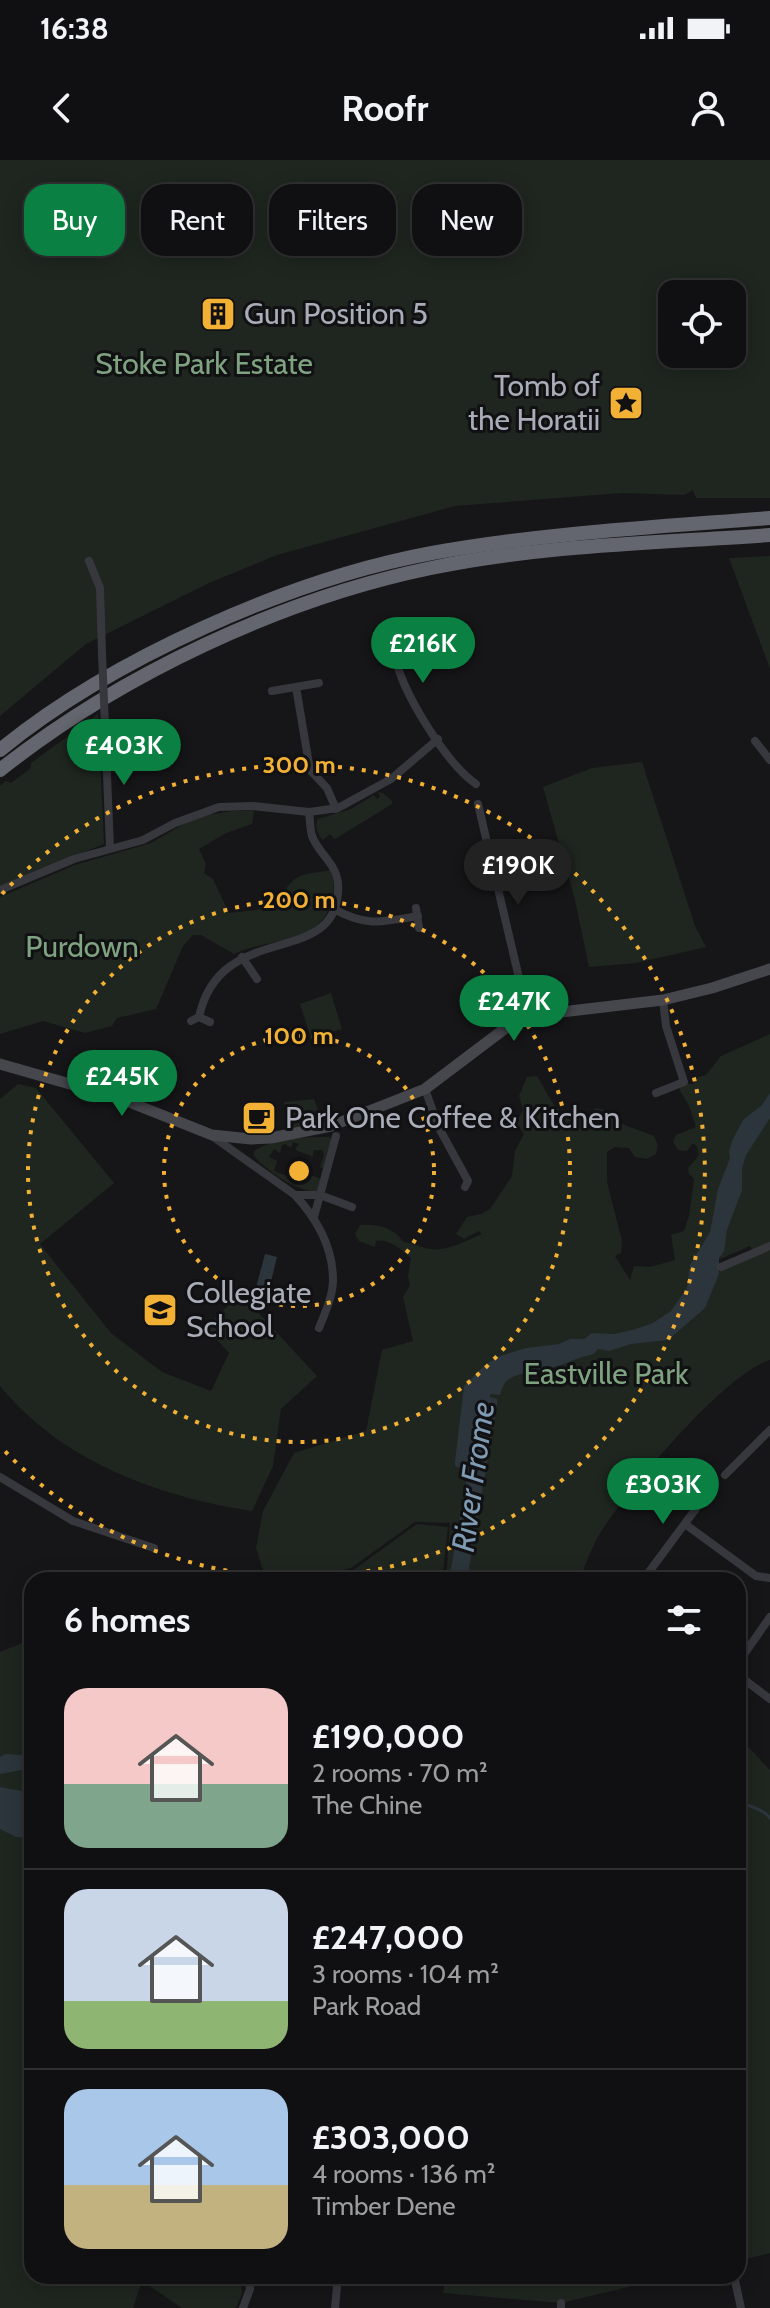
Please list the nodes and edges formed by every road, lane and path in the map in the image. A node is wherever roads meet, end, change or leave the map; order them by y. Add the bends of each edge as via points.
1 (770, 518) edge
2 (770, 535) edge
3 (89, 561) dead end
4 (451, 643) dead end
5 (319, 683) dead end
6 (296, 687) junction
7 (272, 691) dead end
8 (438, 739) junction
9 (755, 741) dead end
10 (0, 750) edge
11 (768, 753) edge
12 (0, 770) edge
13 (466, 777) junction
14 (476, 784) dead end
15 (460, 786) dead end
16 (478, 804) dead end
17 (336, 809) junction
18 (309, 812) junction
19 (110, 848) junction
20 (0, 890) edge
21 (334, 909) junction
22 (419, 928) dead end
23 (242, 957) junction
24 (770, 969) edge
25 (257, 979) dead end
26 (663, 1000) junction
27 (528, 1016) junction
28 (210, 1022) dead end
29 (0, 1064) edge
30 (425, 1089) junction
31 (656, 1093) dead end
32 (212, 1135) junction
33 (336, 1136) dead end
34 (244, 1139) junction
35 (245, 1160) junction
36 (465, 1187) dead end
37 (295, 1195) junction
38 (320, 1195) junction
39 (352, 1207) dead end
40 (314, 1217) junction
41 (770, 1246) edge
42 (721, 1267) dead end
43 (319, 1328) dead end
44 (770, 1431) edge
45 (725, 1475) dead end
46 (1, 1479) edge
47 (709, 1491) dead end
48 (685, 1524) junction
49 (154, 1548) dead end
50 (649, 1572) edge
51 (770, 1578) edge
52 (770, 1617) edge
53 (746, 1652) edge
54 (746, 1681) edge
55 (770, 1699) edge
56 (250, 2284) edge
57 (337, 2284) edge
58 (736, 2284) edge
59 (243, 2308) edge
60 (335, 2308) edge
61 (741, 2308) edge

1 - 10 highway via 524,538 370,567 279,598 157,651 73,698
2 - 12 highway via 525,554 431,568 376,583 281,612 164,665 83,711
3 - 19 street, bridge via 100,588
4 - 8 street via 391,656
5 - 6 street
6 - 7 street
6 - 17 street via 309,768 329,791
8 - 13 street
8 - 17 street via 379,787
9 - 11 street
13 - 14 street
13 - 15 street
16 - 27 street
17 - 18 street
18 - 19 street via 219,807 143,840
18 - 21 street via 313,837 337,877
19 - 20 street
21 - 22 street via 370,923 417,912
21 - 23 street via 309,937
23 - 25 street
23 - 28 street via 206,995 195,1019
24 - 26 main road
26 - 27 main road
26 - 31 street via 684,1082
27 - 30 main road
29 - 32 main road via 119,1098
30 - 34 main road via 331,1126
30 - 36 street via 468,1181
32 - 34 main road
32 - 35 street
33 - 38 street
34 - 35 street
35 - 37 street
37 - 38 street
37 - 40 street
38 - 39 street
38 - 40 street
40 - 43 street via 326,1241 333,1281
41 - 42 street
44 - 45 street
46 - 49 street via 73,1521
47 - 48 street
48 - 50 street
48 - 51 street via 756,1576
52 - 53 street
54 - 55 street
56 - 59 street
57 - 60 street
58 - 61 street

